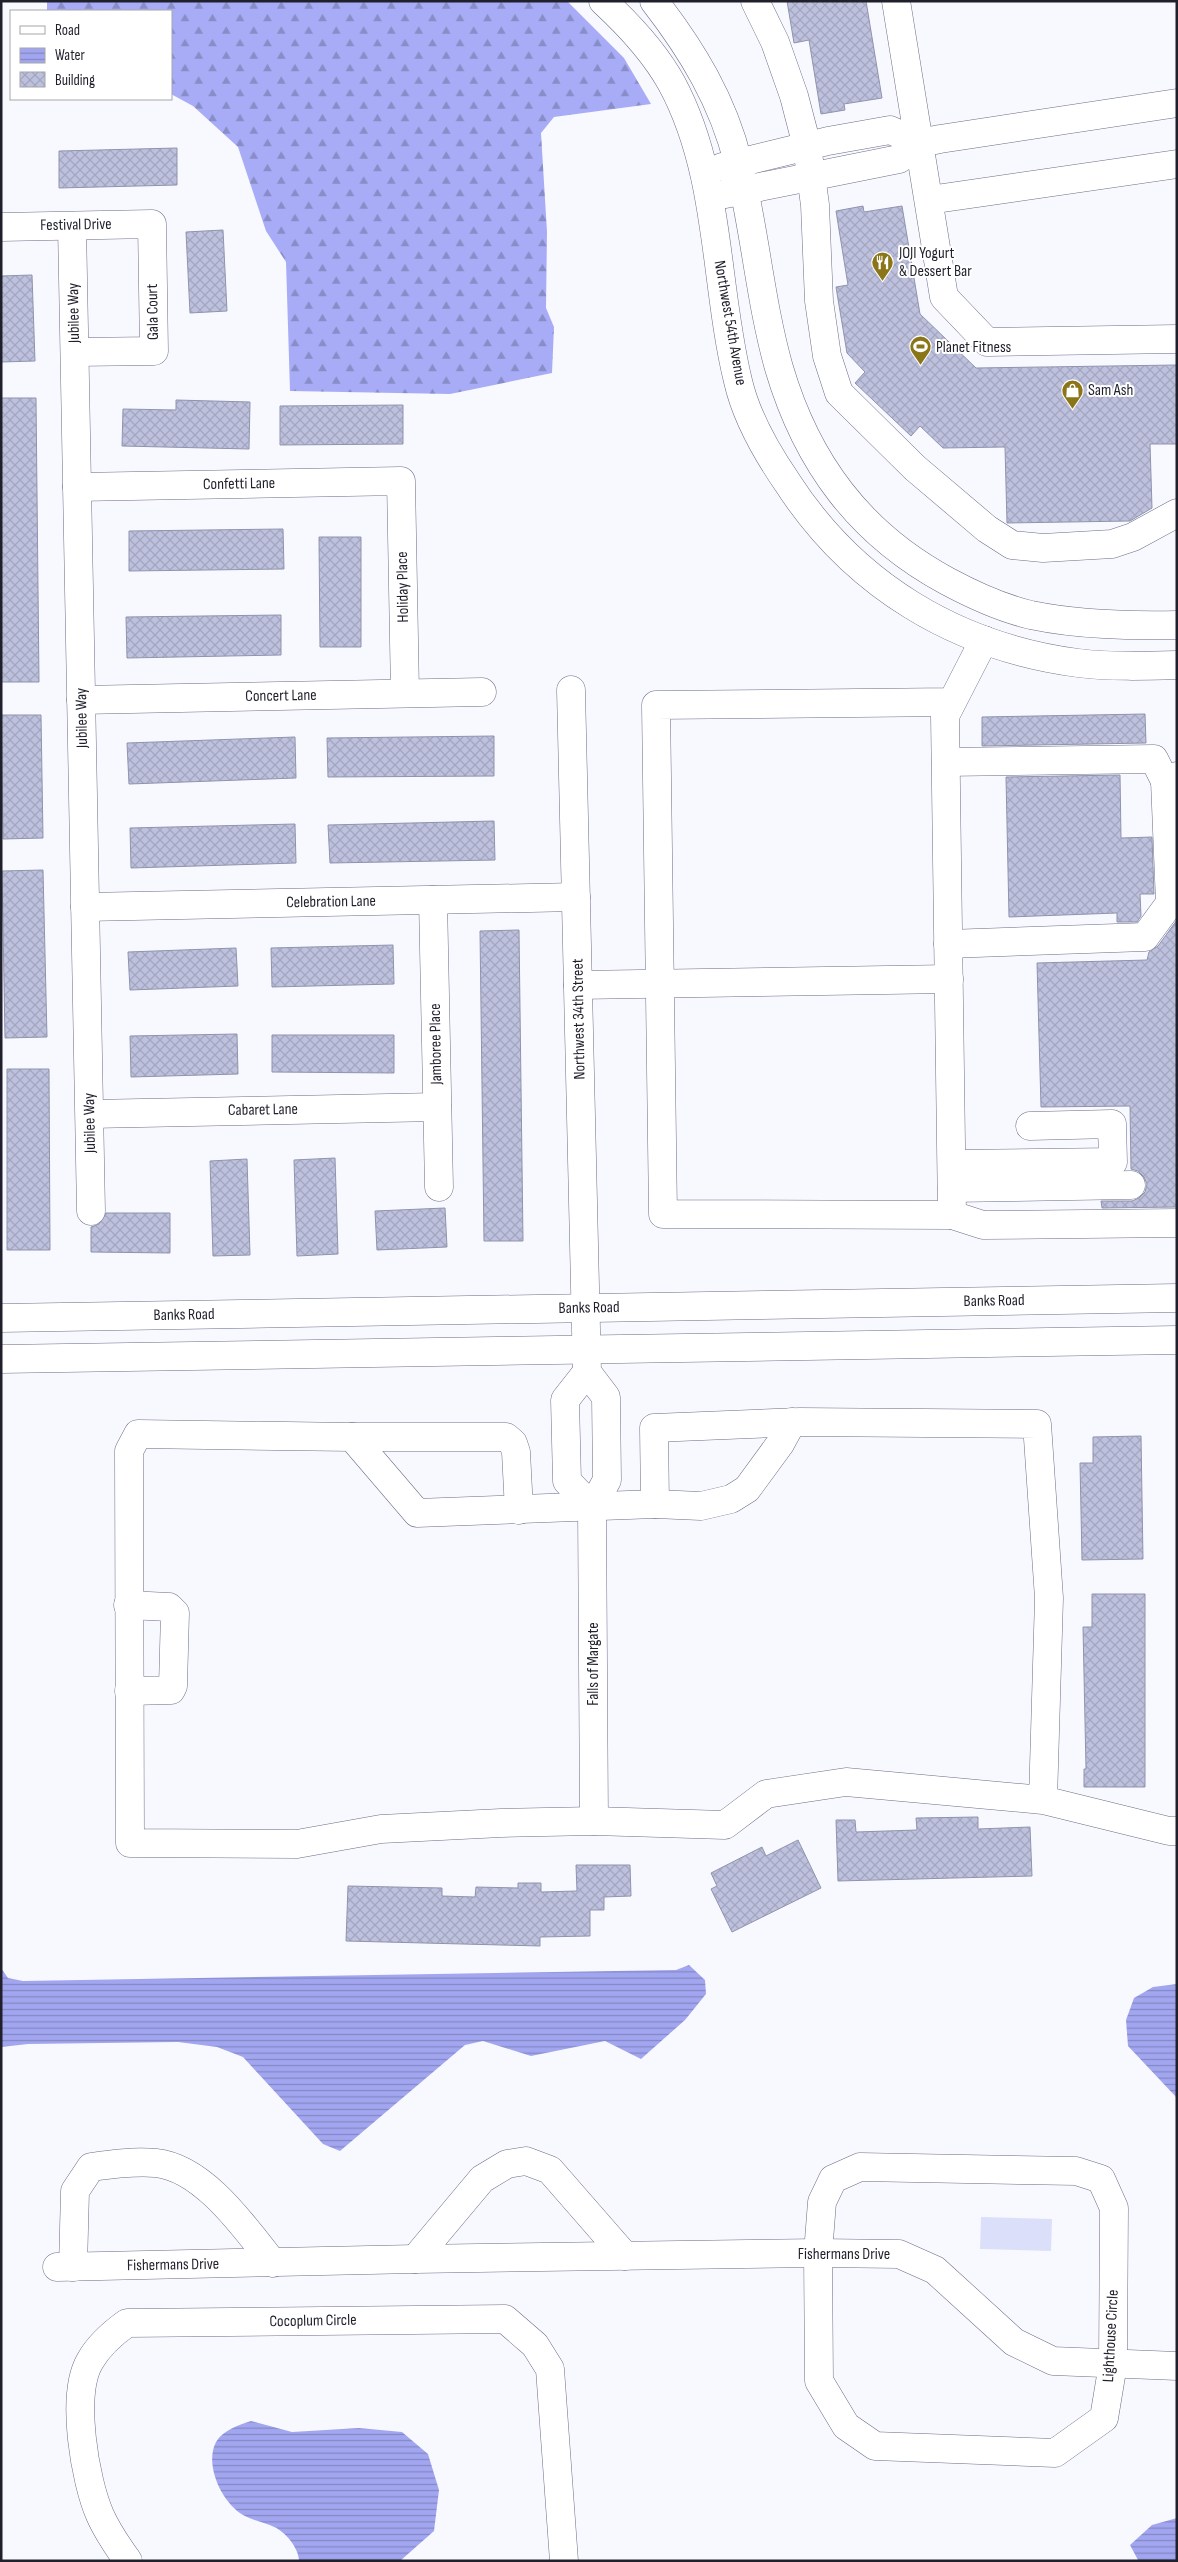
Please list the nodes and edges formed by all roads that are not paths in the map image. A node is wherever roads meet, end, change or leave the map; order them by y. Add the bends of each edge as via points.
1 (603, 1) edge
2 (654, 1) edge
3 (755, 1) edge
4 (896, 1) edge
5 (1177, 102) edge
6 (920, 143) junction
7 (807, 146) junction
8 (738, 162) junction
9 (1177, 164) edge
10 (812, 177) junction
11 (706, 185) junction
12 (743, 190) junction
13 (929, 200) junction
14 (152, 224) joint
15 (72, 226) junction
16 (1, 227) edge
17 (1177, 339) edge
18 (75, 352) junction
19 (401, 481) joint
20 (77, 487) junction
21 (1177, 513) edge
22 (1177, 625) edge
23 (984, 640) junction
24 (1177, 665) edge
25 (571, 690) dead end
26 (482, 692) dead end
27 (405, 693) junction
28 (82, 700) junction
29 (952, 702) junction
30 (946, 762) junction
31 (1171, 779) edge
32 (576, 897) junction
33 (433, 900) junction
34 (85, 907) junction
35 (948, 944) junction
36 (949, 979) junction
37 (660, 982) junction
38 (578, 985) junction
39 (437, 1107) junction
40 (90, 1114) junction
41 (1030, 1126) dead end
42 (952, 1176) junction
43 (1131, 1185) dead end
44 (439, 1188) dead end
45 (91, 1210) dead end
46 (952, 1215) junction
47 (1177, 1223) edge
48 (1177, 1298) edge
49 (586, 1308) junction
50 (1, 1318) edge
51 (1177, 1340) edge
52 (1, 1359) edge
53 (587, 1360) junction
54 (792, 1422) junction
55 (352, 1437) junction
56 (655, 1504) junction
57 (592, 1507) junction
58 (519, 1510) junction
59 (128, 1605) junction
60 (129, 1691) junction
61 (1043, 1800) junction
62 (594, 1821) junction
63 (1177, 1831) edge
64 (818, 2253) junction
65 (625, 2256) junction
66 (415, 2259) junction
67 (273, 2263) junction
68 (1112, 2364) junction
69 (1177, 2366) edge
70 (128, 2561) edge
71 (564, 2561) edge

1 - 11 street, Northwest 54th Avenue via 625,21 672,83 691,126
2 - 8 street via 701,68 724,117
3 - 7 street via 775,42
4 - 6 street
5 - 6 street
6 - 7 street via 890,130
6 - 10 street via 900,159
6 - 13 street
7 - 8 street
7 - 10 street
8 - 11 street
8 - 12 street
9 - 13 street
10 - 12 street
10 - 21 street via 819,301 827,356 839,393 915,468 986,529 1012,545 1044,548 1112,544 1134,537
11 - 12 street
11 - 23 street, Northwest 54th Avenue via 738,382 766,450 803,507 842,552 894,596
12 - 22 street via 779,368 802,431 832,484 871,528 918,565 968,593 1029,614 1082,623
13 - 17 street via 944,297 987,342
14 - 15 street, Festival Drive
14 - 18 street, Gala Court via 154,351
15 - 16 street, Festival Drive
15 - 18 street, Jubilee Way
18 - 20 street, Jubilee Way
19 - 20 street, Confetti Lane
19 - 27 street, Holiday Place
20 - 28 street, Jubilee Way
23 - 24 street, Northwest 54th Avenue via 1025,653 1080,663
23 - 29 street
25 - 32 street, Northwest 34th Street
26 - 27 street, Concert Lane
27 - 28 street, Concert Lane
28 - 34 street, Jubilee Way
29 - 30 street via 945,716
29 - 37 street via 656,705
30 - 31 street via 1154,759
30 - 35 street
31 - 35 street via 1170,903 1145,937
32 - 33 street, Celebration Lane
32 - 38 street, Northwest 34th Street
33 - 34 street, Celebration Lane
33 - 39 street, Jamboree Place
34 - 40 street, Jubilee Way
35 - 36 street
36 - 37 street
36 - 42 street
37 - 38 street
37 - 46 street via 663,1214
38 - 49 street, Northwest 34th Street
39 - 40 street, Cabaret Lane
39 - 44 street, Jamboree Place
40 - 45 street, Jubilee Way
41 - 42 street via 1112,1124 1113,1162
42 - 43 street
42 - 46 street
46 - 47 street via 983,1225
48 - 49 street, Banks Road
49 - 50 street, Banks Road
49 - 53 street, Northwest 34th Street
51 - 53 street
52 - 53 street
53 - 57 street, Falls of Margate via 606,1397 607,1480
53 - 57 street via 565,1400 567,1481
54 - 56 street via 747,1489 731,1499 701,1506
54 - 56 street via 654,1428
54 - 61 street via 1037,1424 1049,1598
55 - 58 street via 417,1513
55 - 58 street via 506,1437 516,1452
55 - 59 street via 138,1434 128,1451
56 - 57 street
57 - 58 street
57 - 62 street, Falls of Margate
59 - 60 street
59 - 60 street via 169,1607 175,1613 174,1686 171,1690
60 - 62 street via 130,1843 297,1844 381,1829
61 - 62 street via 846,1782 766,1794 724,1825
61 - 63 street
64 - 65 street, Fishermans Drive
64 - 68 street, Fishermans Drive via 899,2254 935,2270 1014,2342 1053,2361
64 - 68 street, Lighthouse Circle via 819,2381 846,2426 875,2446 1055,2453 1104,2418
64 - 68 street, Lighthouse Circle via 822,2202 833,2179 860,2167 1076,2171 1101,2179 1114,2208
65 - 66 street, Fishermans Drive
65 - 66 street via 550,2170 526,2161 506,2164 482,2179
66 - 67 street, Fishermans Drive
67 - 67 street, Fishermans Drive via 229,2208 186,2173 157,2163 91,2167 75,2191 65,2267
68 - 69 street, Fishermans Drive
70 - 71 street, Cocoplum Circle via 100,2515 83,2453 80,2397 89,2362 110,2336 127,2323 505,2319 535,2344 550,2369

